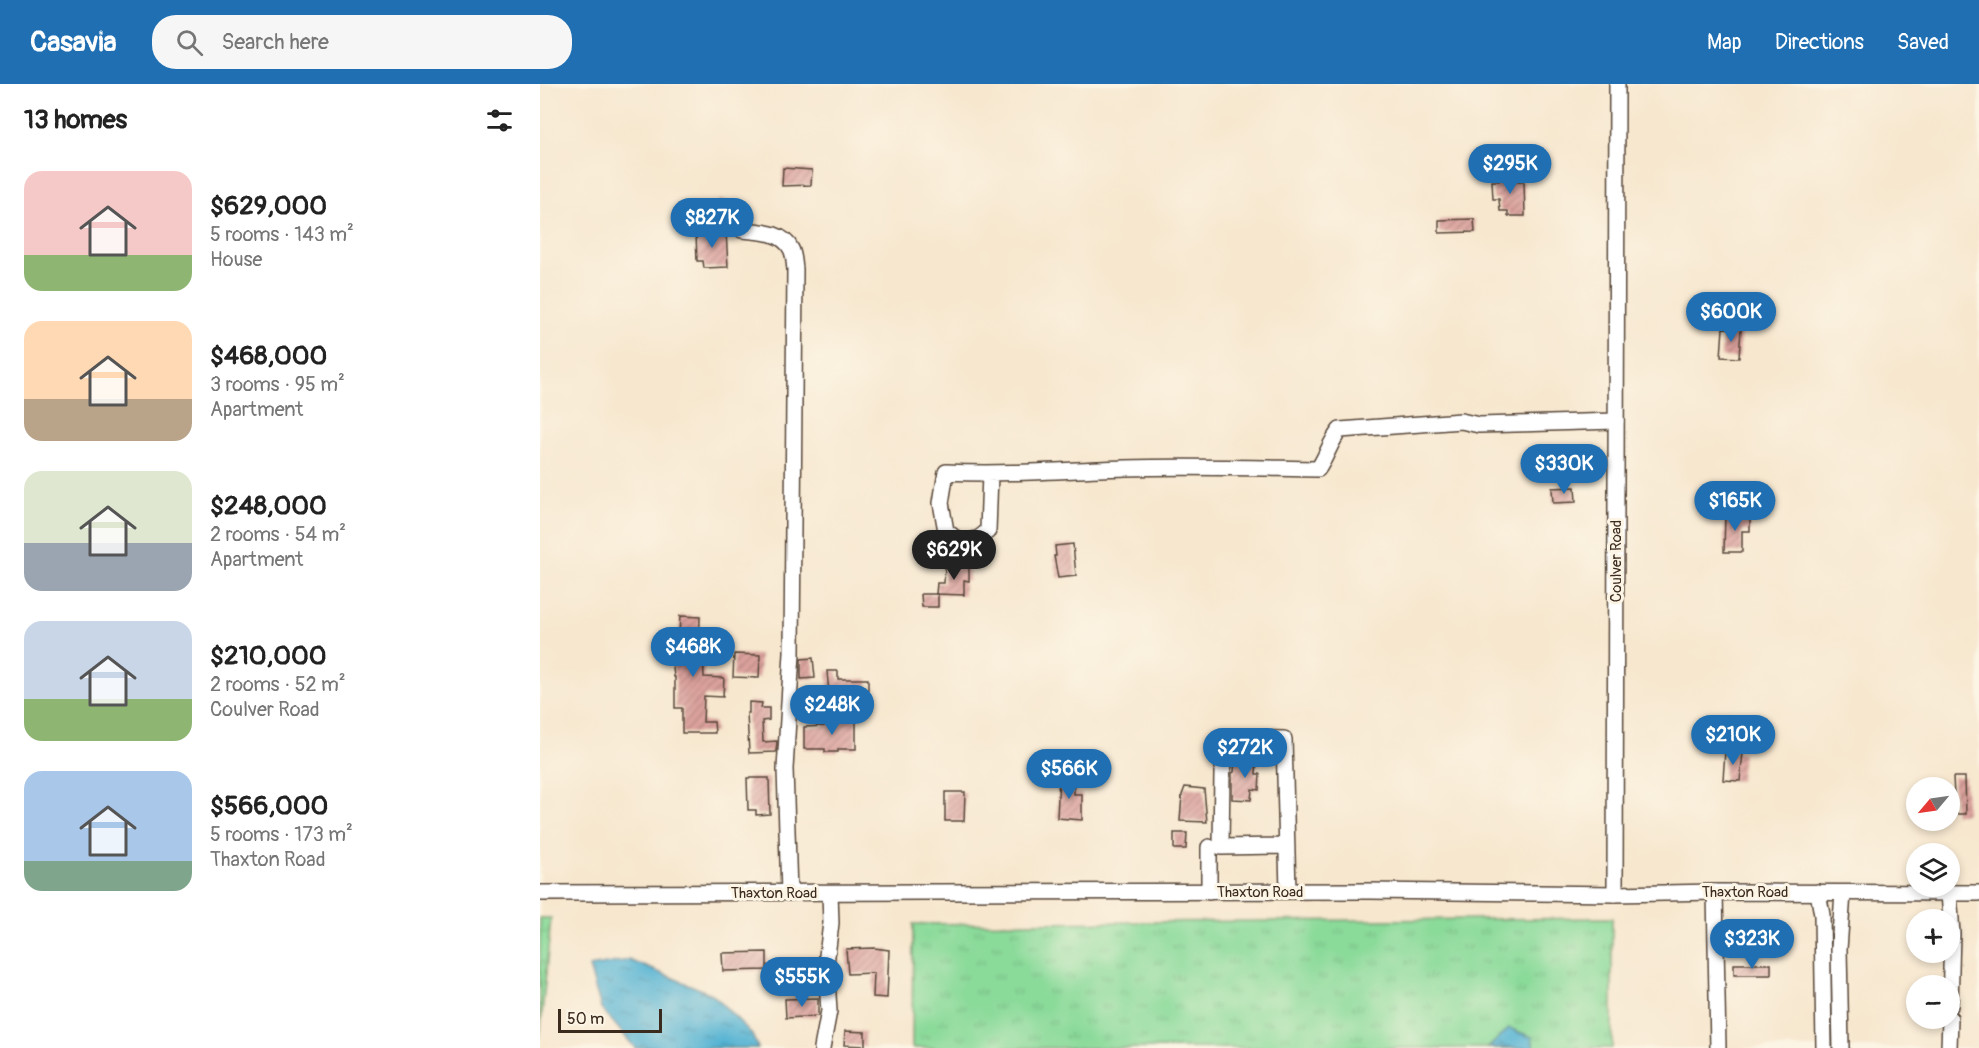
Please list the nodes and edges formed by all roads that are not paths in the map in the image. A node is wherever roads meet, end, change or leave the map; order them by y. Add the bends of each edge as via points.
1 (1617, 84) edge
2 (742, 230) dead end
3 (1616, 421) junction
4 (990, 474) junction
5 (1208, 846) junction
6 (1286, 846) junction
7 (1288, 891) junction
8 (1209, 892) junction
9 (1715, 892) junction
10 (1818, 892) junction
11 (1843, 892) junction
12 (540, 893) edge
13 (789, 893) junction
14 (830, 893) junction
15 (1906, 893) edge
16 (1960, 893) edge
17 (1979, 893) edge
18 (1615, 894) junction
19 (1949, 897) edge
20 (1951, 975) edge
21 (1950, 1029) edge
22 (822, 1048) edge
23 (1718, 1048) edge
24 (1824, 1048) edge
25 (1841, 1048) edge
26 (1949, 1048) edge

1 - 3 street, Coulver Road
2 - 13 street via 780,237 791,249 795,269 792,653 785,769
3 - 4 street via 1479,425 1461,421 1340,430 1318,469 1162,467
3 - 18 street, Coulver Road
4 - 4 street via 946,472 941,503 946,531 963,544 988,531
5 - 6 street
5 - 6 street via 1230,738 1284,739
5 - 8 street
6 - 7 street
7 - 8 street, Thaxton Road
7 - 18 street, Thaxton Road
8 - 14 street, Thaxton Road
9 - 10 street, Thaxton Road
9 - 18 street, Thaxton Road
9 - 23 street
10 - 11 street, Thaxton Road
10 - 24 street via 1824,947
11 - 15 street, Thaxton Road
11 - 25 street via 1839,950
12 - 13 street, Thaxton Road
13 - 14 street, Thaxton Road
14 - 22 street via 826,964 829,1011
16 - 17 street, Thaxton Road
19 - 20 street
21 - 26 street

